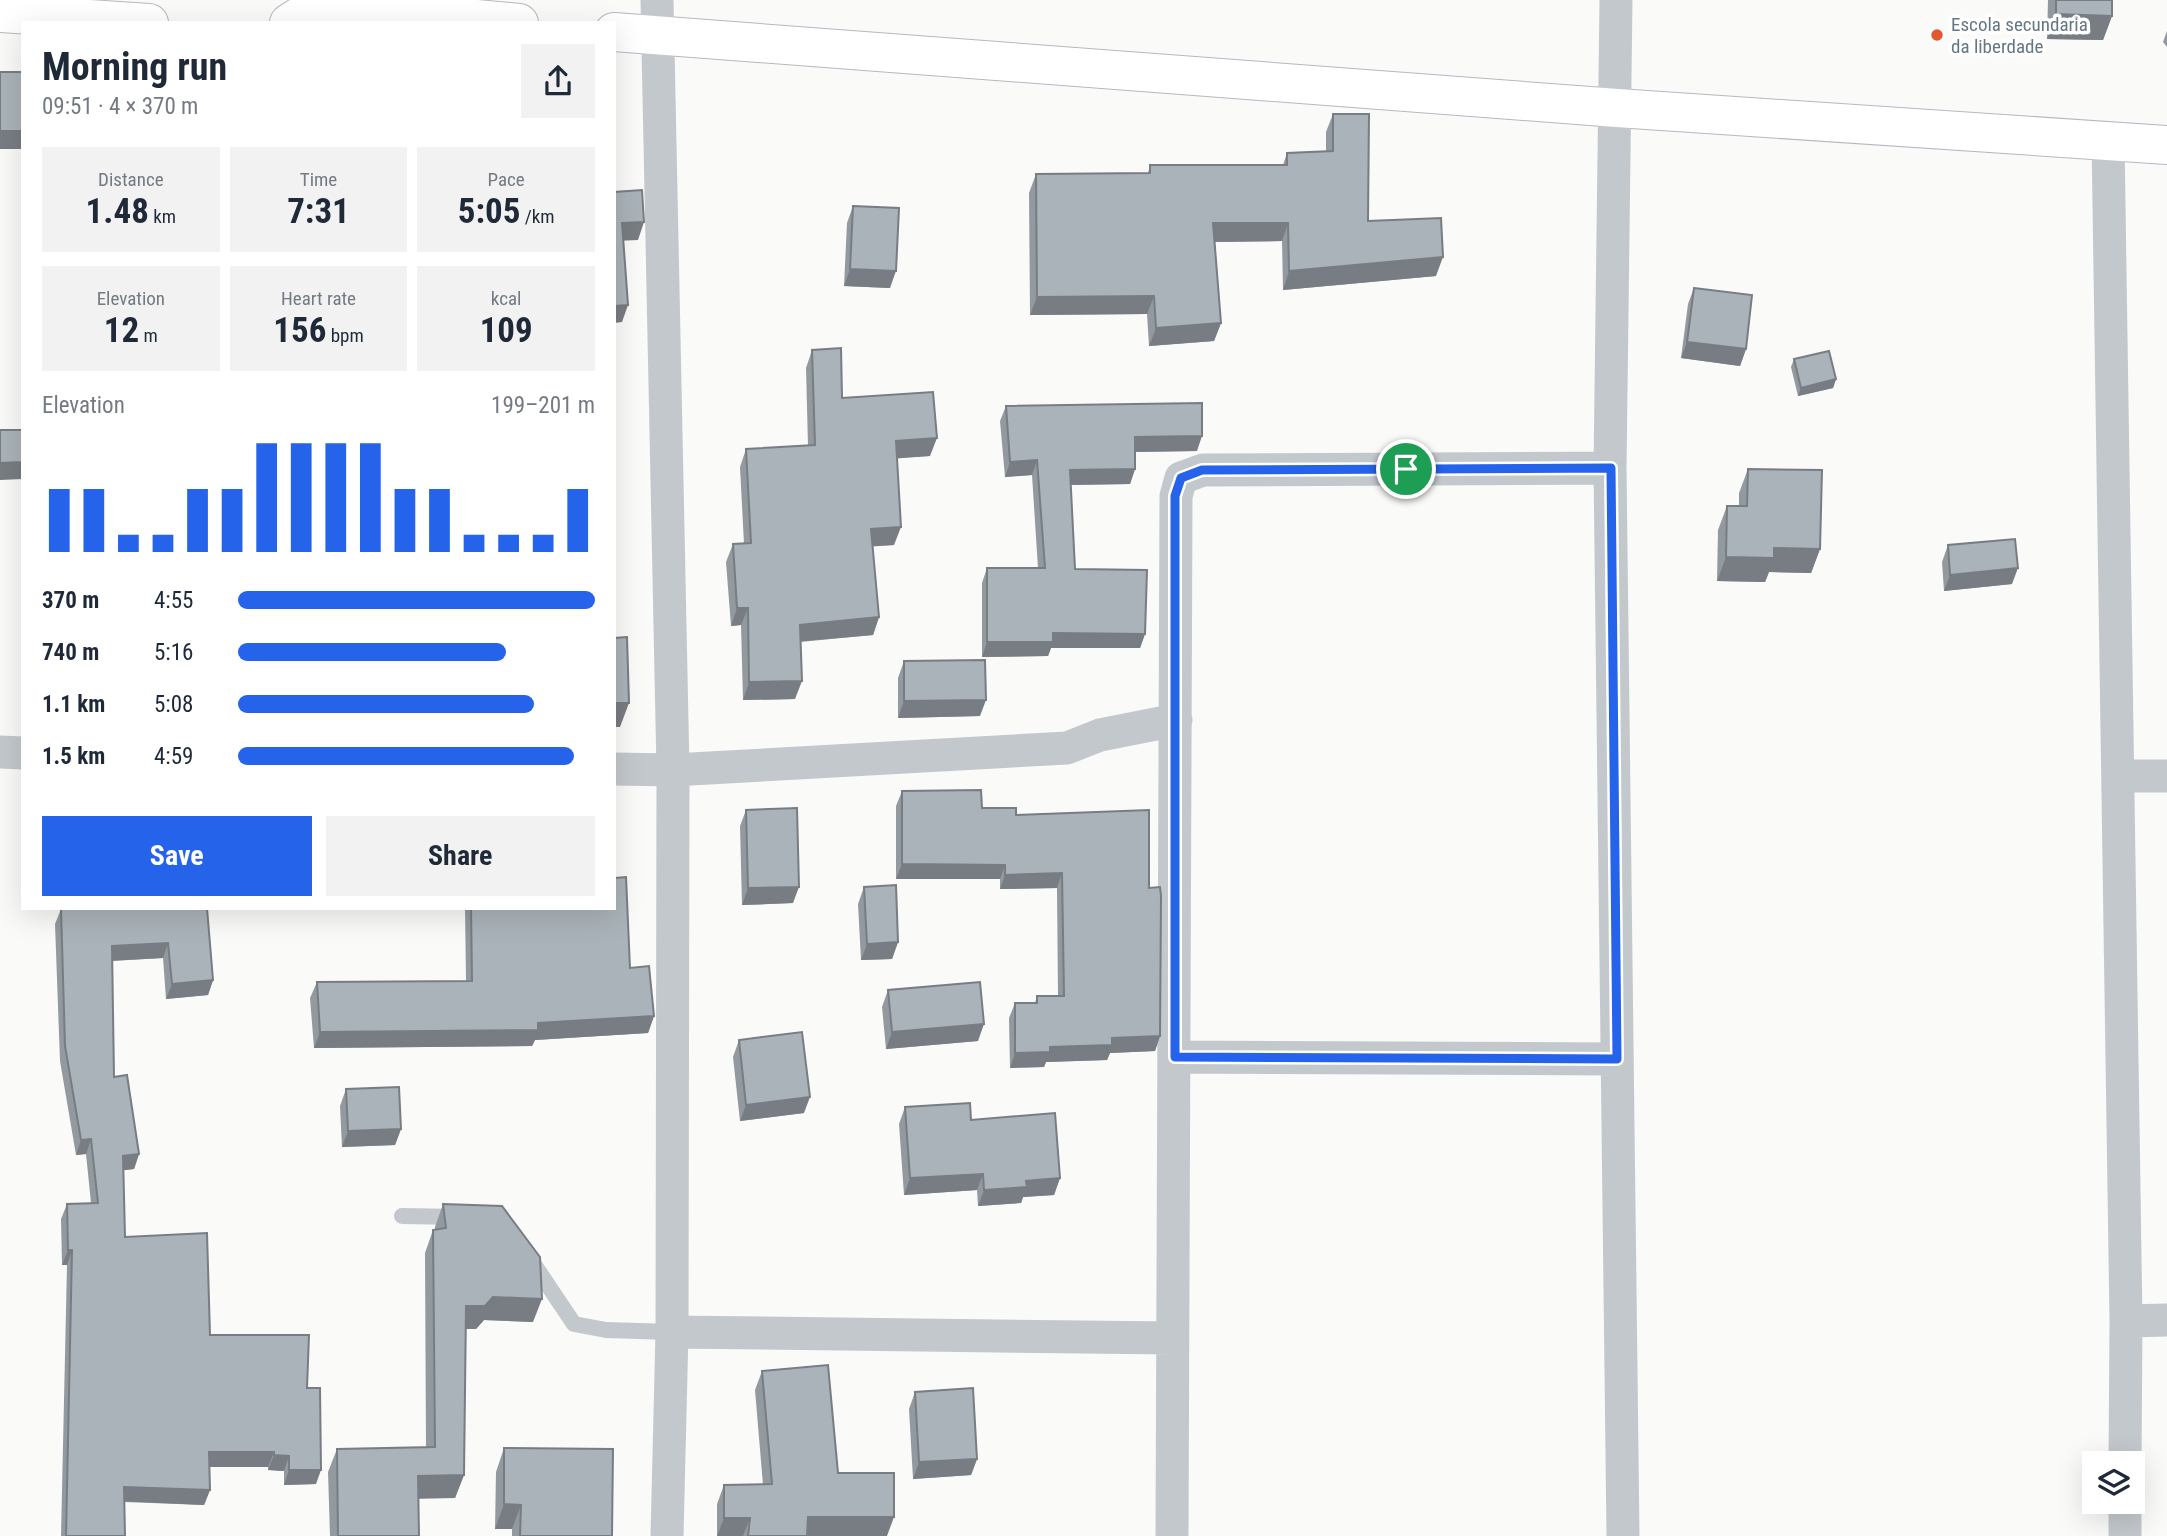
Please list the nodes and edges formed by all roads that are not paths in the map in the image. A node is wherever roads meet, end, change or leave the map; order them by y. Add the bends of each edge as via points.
1 (1616, 0) edge
2 (25, 9) edge
3 (307, 9) edge
4 (657, 18) edge
5 (131, 21) edge
6 (489, 21) edge
7 (616, 31) edge
8 (1617, 108) junction
9 (2108, 139) junction
10 (2167, 145) edge
11 (1611, 468) junction
12 (1176, 720) junction
13 (0, 752) edge
14 (21, 753) edge
15 (616, 769) edge
16 (673, 770) junction
17 (2119, 776) junction
18 (2167, 776) edge
19 (1175, 1057) junction
20 (1617, 1059) junction
21 (402, 1216) dead end
22 (470, 1217) edge
23 (522, 1247) edge
24 (2167, 1320) edge
25 (2126, 1321) junction
26 (672, 1332) junction
27 (1172, 1338) junction
28 (2125, 1451) edge
29 (2125, 1514) edge
30 (667, 1536) edge
31 (1172, 1536) edge
32 (1623, 1536) edge
33 (2125, 1536) edge

1 - 8 street
2 - 5 street
3 - 6 street
4 - 7 street
4 - 8 street
4 - 16 street
8 - 9 street
8 - 11 street
9 - 10 street
9 - 17 street
11 - 12 street via 1202,470 1181,478 1175,496
11 - 20 street
12 - 16 street via 1100,735 1067,748
12 - 19 street
13 - 14 street
15 - 16 street
16 - 26 street
17 - 18 street
17 - 25 street
19 - 20 street
19 - 27 street
20 - 32 street
21 - 22 lane
23 - 26 lane via 574,1324
24 - 25 street
25 - 28 street
26 - 27 street
26 - 30 street
27 - 31 street
29 - 33 street

